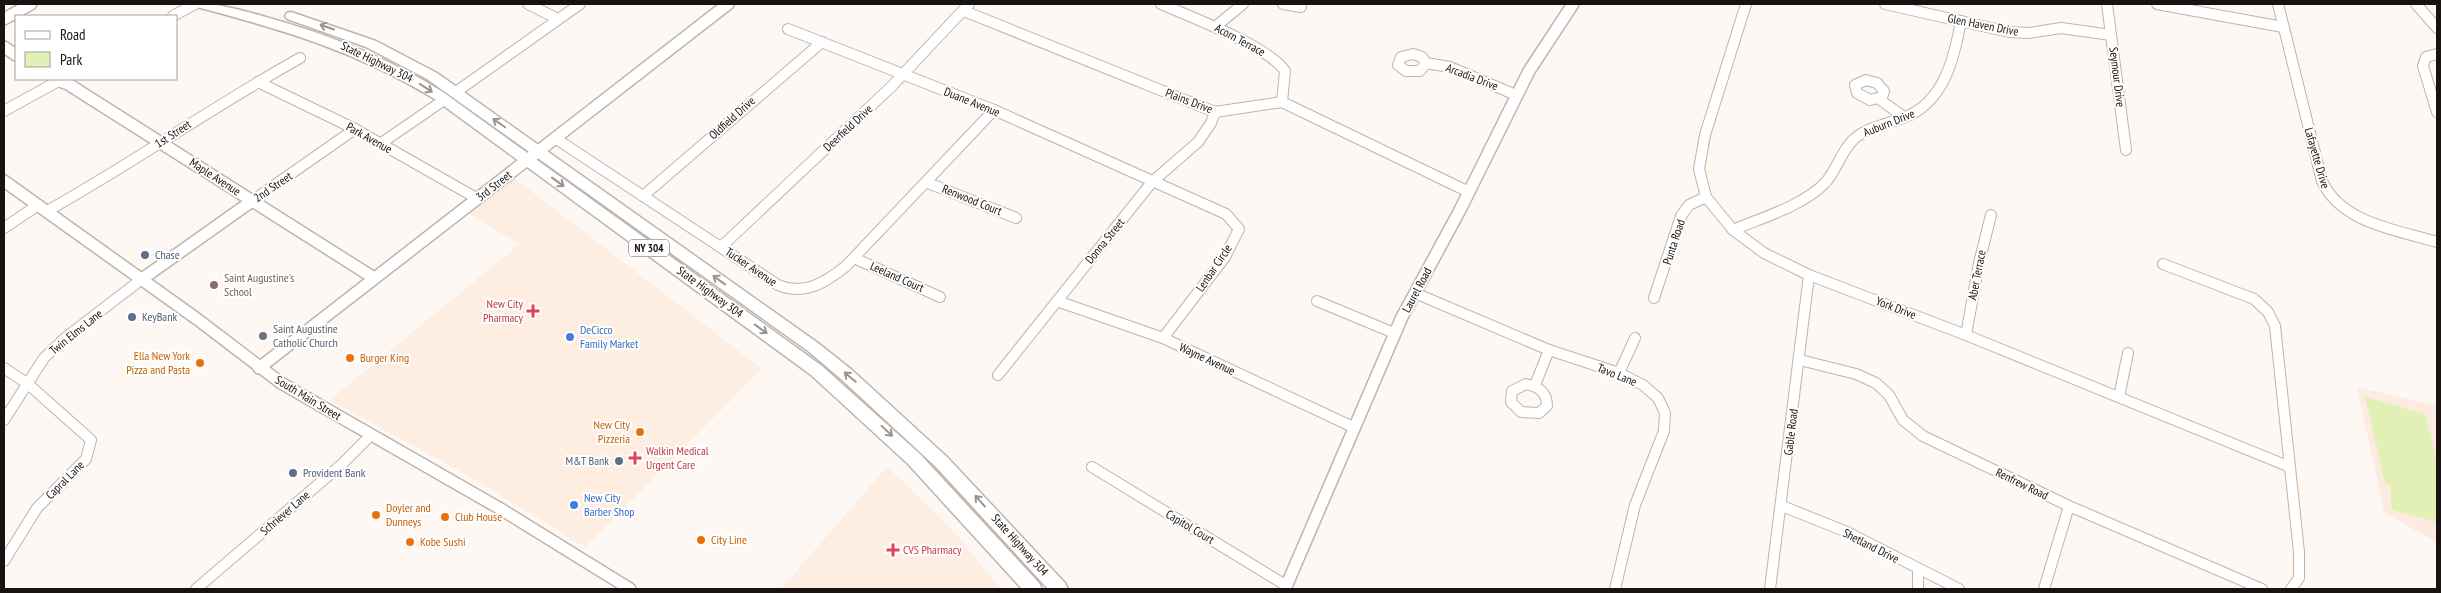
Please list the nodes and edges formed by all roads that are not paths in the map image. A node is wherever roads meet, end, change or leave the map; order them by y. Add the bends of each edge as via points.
1 (31, 4) edge
2 (195, 4) edge
3 (202, 4) edge
4 (241, 4) edge
5 (528, 4) edge
6 (580, 4) edge
7 (728, 4) edge
8 (1161, 4) edge
9 (1243, 4) edge
10 (1283, 4) edge
11 (1573, 4) edge
12 (1746, 4) edge
13 (1885, 4) edge
14 (2107, 4) edge
15 (2157, 4) edge
16 (2278, 4) edge
17 (2416, 4) edge
18 (966, 7) edge
19 (1301, 8) dead end
20 (175, 15) edge
21 (4, 18) edge
22 (558, 19) junction
23 (1961, 21) junction
24 (1215, 27) junction
25 (2283, 27) junction
26 (2437, 28) edge
27 (788, 29) dead end
28 (2111, 35) junction
29 (822, 42) junction
30 (4, 47) edge
31 (15, 54) edge
32 (2437, 54) edge
33 (300, 58) dead end
34 (1426, 63) dead end
35 (904, 74) junction
36 (57, 80) edge
37 (61, 80) edge
38 (258, 82) junction
39 (1516, 94) junction
40 (450, 96) junction
41 (1879, 99) dead end
42 (1282, 102) junction
43 (994, 110) junction
44 (4, 111) edge
45 (1215, 112) junction
46 (2437, 112) edge
47 (1904, 117) junction
48 (355, 129) junction
49 (554, 138) junction
50 (160, 142) junction
51 (380, 144) junction
52 (2126, 150) dead end
53 (533, 155) junction
54 (4, 181) edge
55 (1152, 182) junction
56 (928, 183) junction
57 (1469, 192) junction
58 (643, 196) junction
59 (1706, 196) junction
60 (478, 198) junction
61 (252, 201) junction
62 (42, 208) junction
63 (1991, 215) dead end
64 (1016, 218) dead end
65 (4, 228) edge
66 (1733, 230) junction
67 (2437, 242) edge
68 (722, 247) junction
69 (854, 258) junction
70 (2163, 264) dead end
71 (1809, 275) junction
72 (374, 278) junction
73 (142, 279) junction
74 (1415, 293) junction
75 (940, 297) dead end
76 (1654, 298) dead end
77 (1056, 301) junction
78 (1317, 301) dead end
79 (1394, 333) junction
80 (1966, 335) junction
81 (1163, 338) junction
82 (1636, 338) dead end
83 (1549, 350) junction
84 (2128, 353) dead end
85 (1800, 360) junction
86 (4, 368) edge
87 (259, 368) junction
88 (1619, 374) junction
89 (998, 375) dead end
90 (28, 384) junction
91 (1535, 386) dead end
92 (2118, 397) junction
93 (4, 420) edge
94 (1353, 427) junction
95 (372, 435) junction
96 (1092, 467) dead end
97 (2290, 467) junction
98 (1782, 506) junction
99 (2069, 506) junction
100 (4, 561) edge
101 (1918, 569) junction
102 (1286, 588) edge
103 (196, 589) edge
104 (630, 589) edge
105 (1032, 589) edge
106 (1060, 589) edge
107 (1615, 589) edge
108 (1770, 589) edge
109 (1918, 589) edge
110 (1959, 589) edge
111 (2044, 589) edge
112 (2262, 589) edge
113 (2291, 589) edge

1 - 21 street
2 - 20 street
3 -> 40 main road, State Highway 304 / NY 304 via 291,27 340,44
40 -> 4 main road, State Highway 304 / NY 304 via 407,62 356,38 308,21
5 - 22 street
6 - 22 street
7 - 49 street, 3rd Street
8 - 24 street, Acorn Terrace
9 - 24 street via 1230,11 1226,19
10 - 19 street
11 - 39 street, Laurel Road via 1542,46
12 - 59 street, York Drive via 1705,135 1699,169
13 - 23 street, Glen Haven Drive
14 - 28 street, Seymour Drive
15 - 25 street
16 - 25 street, Lafayette Drive
17 - 26 street
18 - 35 street, Deerfield Drive
18 - 45 street, Plains Drive
22 - 40 street
23 - 28 street, Glen Haven Drive via 2009,32 2029,33 2061,28
23 - 47 street, Auburn Drive via 1957,47 1933,100 1920,111
24 - 42 street, Acorn Terrace via 1278,61 1285,71
25 - 67 street, Lafayette Drive via 2322,181 2329,196 2355,215
27 - 29 street, Duane Avenue
28 - 52 street, Seymour Drive
29 - 35 street, Duane Avenue
29 - 58 street, Oldfield Drive
30 - 31 street
32 - 46 street via 2426,57 2423,66
33 - 38 street, 1st Street
34 - 39 street, Arcadia Drive via 1450,67
35 - 43 street, Duane Avenue
35 - 68 street, Deerfield Drive
36 - 44 street
37 - 50 street, Maple Avenue
38 - 48 street, Park Avenue
38 - 50 street, 1st Street
39 - 57 street, Laurel Road
40 - 51 street
40 - 53 main road, State Highway 304 / NY 304
41 - 47 street
42 - 45 street, Plains Drive
42 - 57 street
43 - 55 street, Duane Avenue
43 - 56 street, Tucker Avenue
45 - 55 street, Donna Street via 1211,126
47 - 66 street, Auburn Drive via 1858,136 1824,183 1801,200
48 - 51 street, Park Avenue
48 - 61 street, 2nd Street
49 - 53 street, 3rd Street
49 - 58 street, Tucker Avenue
50 - 61 street, Maple Avenue
50 - 62 street, 1st Street via 86,189
51 - 60 street, Park Avenue
53 - 60 street, 3rd Street
53 -> 105 main road, State Highway 304 / NY 304 via 836,385 929,472
106 -> 53 main road, State Highway 304 / NY 304 via 939,458 855,381 802,339
54 - 62 street, South Main Street
55 - 77 street, Donna Street
55 - 81 street, Lenbar Circle via 1226,214 1239,229 1225,256
56 - 64 street, Renwood Court
56 - 69 street, Tucker Avenue
57 - 74 street, Laurel Road
58 - 68 street, Tucker Avenue
59 - 66 street, York Drive
59 - 76 street, Punta Road via 1688,205 1681,216
60 - 72 street, 3rd Street
61 - 72 street, Maple Avenue
61 - 73 street, 2nd Street
62 - 65 street, 1st Street
62 - 73 street, South Main Street
63 - 80 street, Aber Terrace
66 - 71 street, York Drive via 1764,253
68 - 69 street, Tucker Avenue via 778,285 794,291 825,281
69 - 75 street, Leeland Court
70 - 97 street via 2254,299 2268,312 2275,326
71 - 80 street, York Drive
71 - 85 street, Gable Road
72 - 87 street, 3rd Street
73 - 87 street, South Main Street
73 - 90 street, Twin Elms Lane via 65,338 44,358
74 - 79 street, Laurel Road
74 - 83 street, Tavo Lane
77 - 81 street, Wayne Avenue
77 - 89 street, Donna Street
78 - 79 street
79 - 94 street, Laurel Road
80 - 92 street, York Drive
81 - 94 street, Wayne Avenue
82 - 88 street
83 - 88 street, Tavo Lane
83 - 91 street
84 - 92 street
85 - 98 street, Gable Road
85 - 99 street, Renfrew Road via 1856,374 1876,383 1888,395 1903,420 1923,436
86 - 90 street, Capral Lane
87 - 95 street, South Main Street
88 - 107 street, Tavo Lane via 1643,385 1658,398 1665,413 1664,431 1635,505
90 - 93 street, Twin Elms Lane
90 - 100 street, Capral Lane via 91,440 86,459 37,508
92 - 97 street, York Drive
94 - 102 street, Laurel Road via 1326,502
95 - 103 street, Schriever Lane
95 - 104 street, South Main Street
96 - 102 street, Capitol Court
97 - 113 street via 2299,552 2299,578
98 - 101 street, Shetland Drive via 1847,532
98 - 108 street, Gable Road
99 - 111 street
99 - 112 street, Renfrew Road
101 - 109 street
101 - 110 street, Shetland Drive

